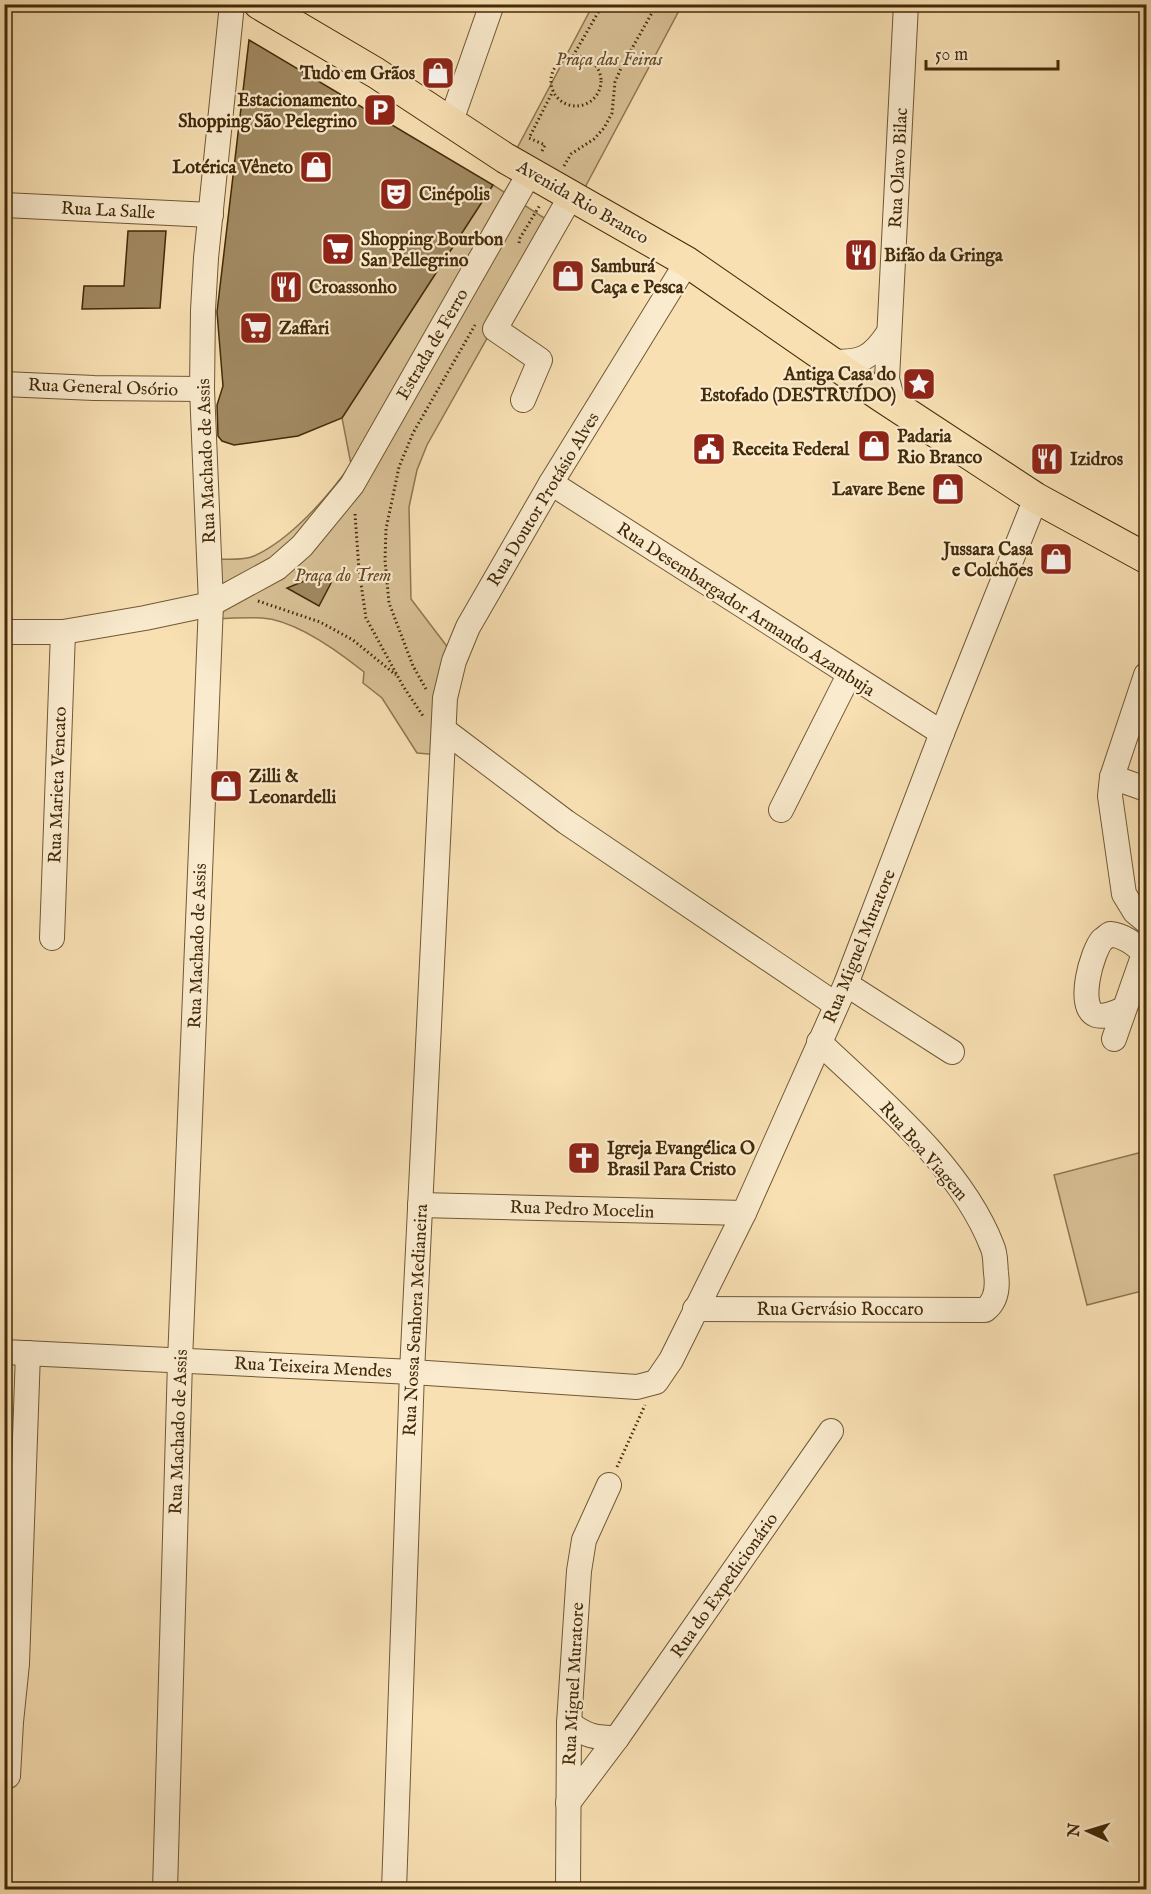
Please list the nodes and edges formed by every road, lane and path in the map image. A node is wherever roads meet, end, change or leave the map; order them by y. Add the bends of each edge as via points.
1 (232, 4) edge
2 (259, 4) edge
3 (492, 4) edge
4 (603, 4) edge
5 (657, 4) edge
6 (906, 4) edge
7 (573, 56) junction
8 (553, 91) junction
9 (451, 121) junction
10 (551, 184) junction
11 (4, 205) edge
12 (211, 215) junction
13 (687, 262) junction
14 (889, 332) junction
15 (829, 361) junction
16 (4, 384) edge
17 (202, 389) junction
18 (523, 400) dead end
19 (894, 405) junction
20 (399, 467) dead end
21 (551, 483) junction
22 (352, 485) junction
23 (1036, 498) junction
24 (1146, 558) edge
25 (221, 599) junction
26 (4, 632) edge
27 (63, 632) junction
28 (849, 675) junction
29 (1146, 675) edge
30 (398, 676) junction
31 (446, 698) junction
32 (942, 733) junction
33 (443, 741) junction
34 (1112, 777) junction
35 (1146, 789) edge
36 (781, 810) dead end
37 (1146, 921) edge
38 (52, 938) dead end
39 (1146, 951) edge
40 (840, 994) junction
41 (1124, 1009) junction
42 (1114, 1039) dead end
43 (819, 1042) junction
44 (952, 1052) dead end
45 (420, 1204) junction
46 (744, 1213) junction
47 (695, 1309) junction
48 (985, 1310) joint
49 (16, 1352) edge
50 (180, 1361) junction
51 (412, 1372) junction
52 (656, 1382) junction
53 (831, 1431) dead end
54 (609, 1485) joint
55 (569, 1723) junction
56 (617, 1738) junction
57 (8, 1776) dead end
58 (568, 1803) junction
59 (165, 1890) edge
60 (394, 1890) edge
61 (568, 1890) edge

1 - 12 street, Rua Machado de Assis
2 - 9 main road, Avenida Rio Branco
3 - 9 street
4 - 7 path
5 - 10 path via 615,82 612,113 604,128 571,154
6 - 14 street, Rua Olavo Bilac
7 - 8 path via 559,62 551,75
7 - 8 path via 587,58 597,68 601,81 598,94 588,104 574,107 561,102
8 - 10 path via 529,138 545,146
9 - 10 main road, Avenida Rio Branco
10 - 13 main road, Avenida Rio Branco
10 - 18 street via 495,329 540,360
10 - 22 street, Estrada de Ferro
11 - 12 street, Rua La Salle
12 - 17 street, Rua Machado de Assis via 203,310
13 - 15 main road, Avenida Rio Branco
13 - 21 street, Rua Doutor Protásio Alves
14 - 15 street via 867,357 845,363
14 - 19 street, Rua Olavo Bilac via 888,379
15 - 19 main road, Avenida Rio Branco
16 - 17 street, Rua General Osório
17 - 25 street, Rua Machado de Assis
19 - 23 main road, Avenida Rio Branco
20 - 31 path via 386,529 389,603 425,688 433,696
21 - 28 street, Rua Desembargador Armando Azambuja
21 - 31 street, Rua Doutor Protásio Alves via 468,627 454,661
22 - 25 street, Estrada de Ferro via 302,546 276,568
22 - 30 path via 366,618
23 - 24 main road, Avenida Rio Branco
23 - 32 street, Rua Miguel Muratore
25 - 27 street, Estrada de Ferro via 145,618
25 - 30 path via 260,601 320,622 352,640
25 - 50 street, Rua Machado de Assis
26 - 27 street, Estrada de Ferro
27 - 38 street, Rua Marieta Vencato
28 - 32 street, Rua Desembargador Armando Azambuja
28 - 36 street
29 - 34 street
30 - 33 path
31 - 33 street, Rua Doutor Protásio Alves
32 - 40 street, Rua Miguel Muratore
33 - 40 street
33 - 45 street, Rua Nossa Senhora Medianeira
34 - 35 street
34 - 37 street via 1110,796 1124,894 1134,912
39 - 41 street
39 - 41 street via 1110,934 1101,941 1092,963 1085,996 1089,1010 1096,1015 1108,1015
40 - 43 street, Rua Miguel Muratore
40 - 44 street
41 - 42 street
43 - 46 street, Rua Miguel Muratore
43 - 48 street, Rua Boa Viagem via 901,1118 973,1208 993,1248 995,1298
45 - 46 street, Rua Pedro Mocelin
45 - 51 street, Rua Nossa Senhora Medianeira
46 - 47 street, Rua Miguel Muratore
47 - 48 street, Rua Gervásio Roccaro
47 - 52 street, Rua Miguel Muratore
49 - 50 street, Rua Teixeira Mendes
49 - 57 street via 17,1664
50 - 51 street, Rua Teixeira Mendes
50 - 59 street, Rua Machado de Assis
51 - 52 street, Rua Teixeira Mendes via 637,1387
51 - 60 street, Rua Nossa Senhora Medianeira
52 - 54 path
53 - 56 street, Rua do Expedicionário
54 - 55 street, Rua Miguel Muratore via 584,1540
55 - 56 street via 583,1734
55 - 58 street, Rua Miguel Muratore
56 - 58 street, Rua do Expedicionário
58 - 61 street, Rua Miguel Muratore

